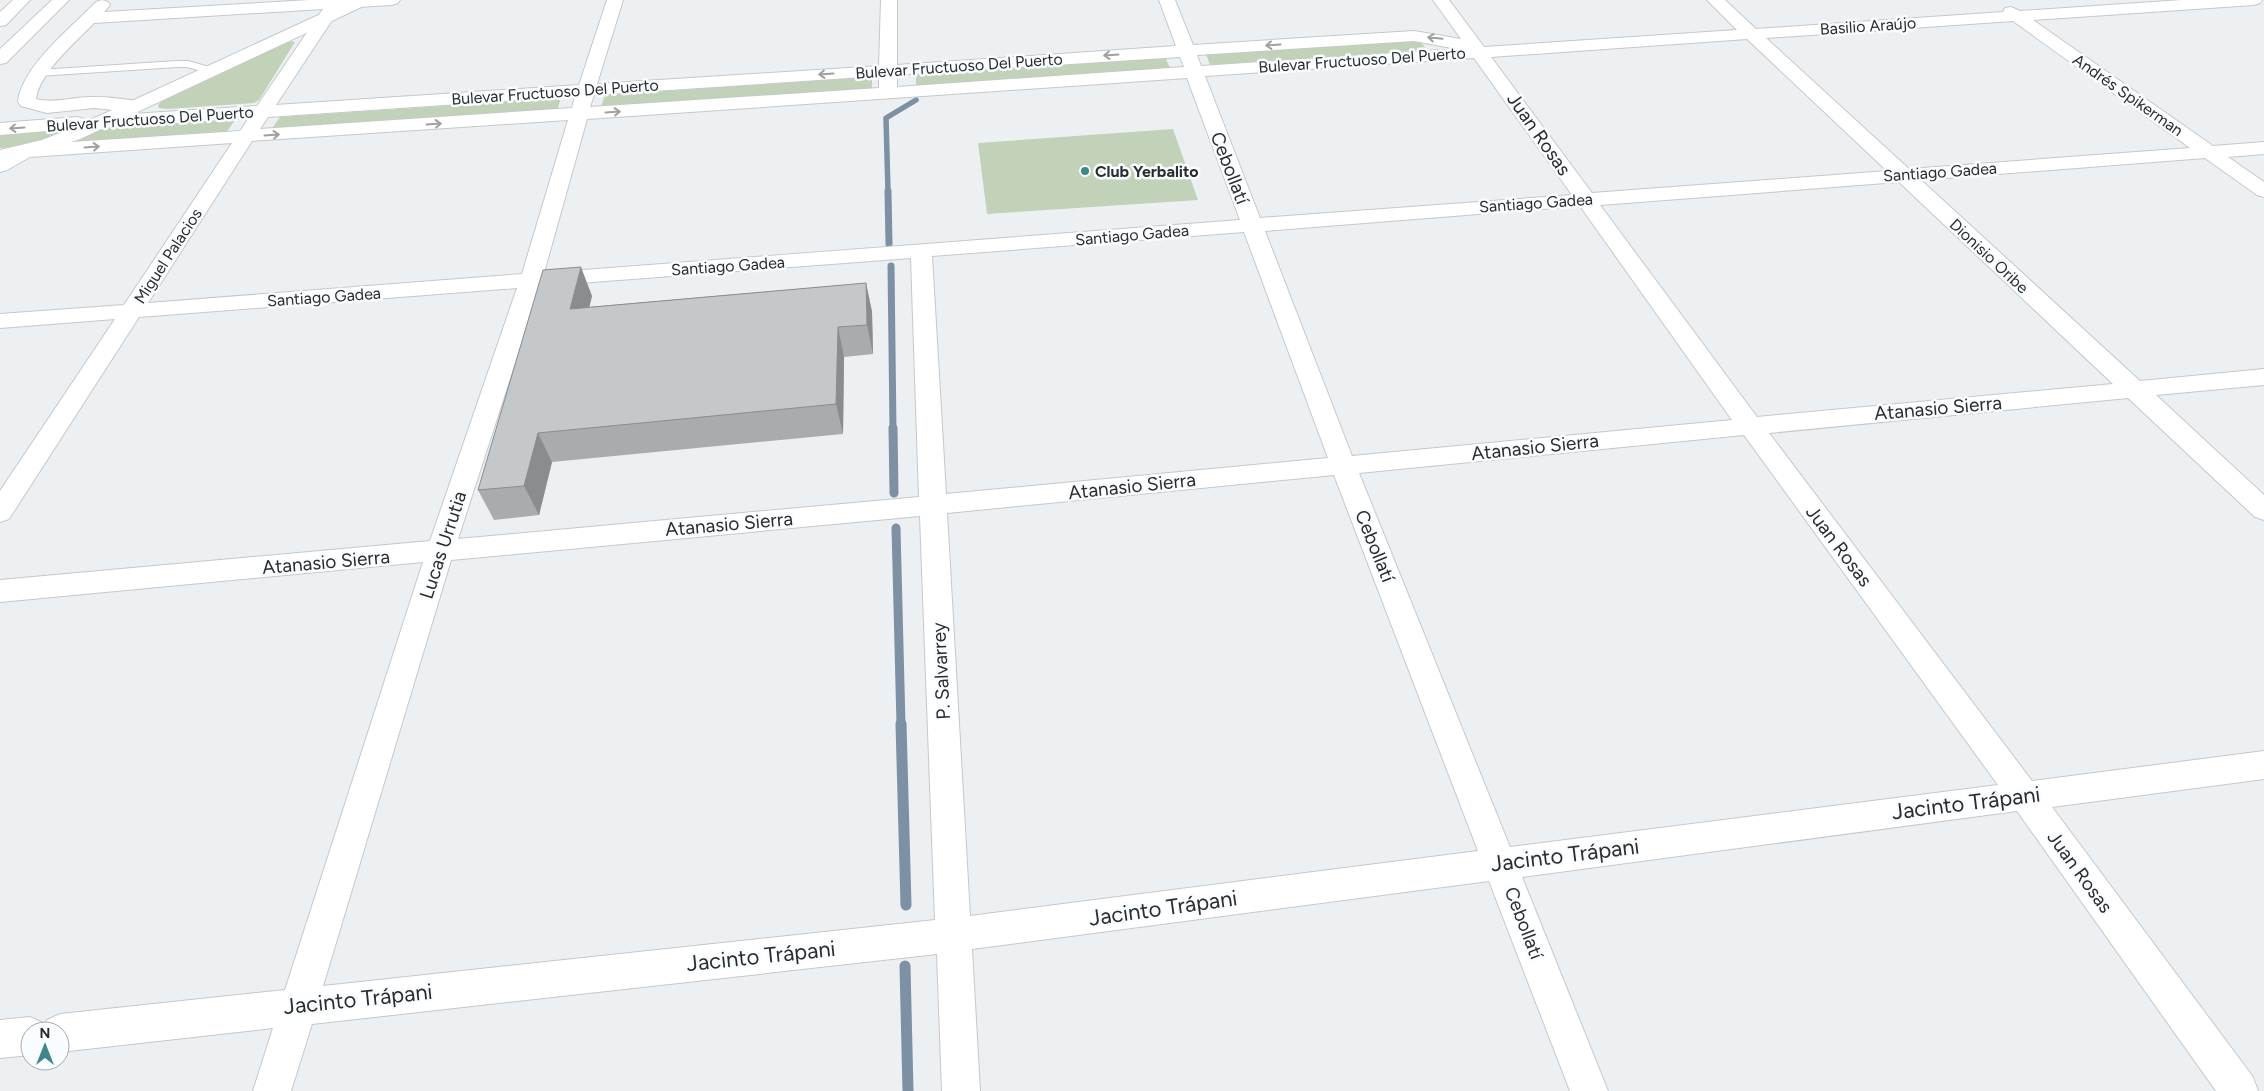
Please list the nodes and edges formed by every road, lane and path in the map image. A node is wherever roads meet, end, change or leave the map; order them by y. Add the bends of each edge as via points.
1 (22, 0) edge
2 (61, 0) edge
3 (107, 0) edge
4 (392, 0) edge
5 (615, 0) edge
6 (889, 0) edge
7 (1167, 0) edge
8 (1441, 0) edge
9 (1715, 0) edge
10 (1993, 0) edge
11 (2254, 0) edge
12 (362, 1) edge
13 (333, 7) edge
14 (2016, 16) junction
15 (90, 18) junction
16 (0, 20) edge
17 (1752, 34) junction
18 (1481, 53) junction
19 (0, 59) edge
20 (1189, 61) junction
21 (209, 70) junction
22 (888, 70) junction
23 (39, 73) junction
24 (889, 93) junction
25 (583, 102) junction
26 (134, 106) junction
27 (262, 112) junction
28 (101, 122) junction
29 (0, 129) edge
30 (247, 136) junction
31 (2264, 148) edge
32 (26, 152) junction
33 (2209, 152) junction
34 (0, 156) edge
35 (0, 166) edge
36 (1902, 175) junction
37 (2264, 191) edge
38 (1585, 200) junction
39 (1252, 225) junction
40 (921, 251) junction
41 (531, 281) junction
42 (132, 311) junction
43 (0, 321) edge
44 (2264, 377) edge
45 (2134, 390) junction
46 (1750, 426) junction
47 (1344, 466) junction
48 (934, 506) junction
49 (2264, 510) edge
50 (0, 512) edge
51 (440, 551) junction
52 (0, 591) edge
53 (2264, 765) edge
54 (2024, 795) junction
55 (1501, 863) junction
56 (953, 935) junction
57 (299, 1006) junction
58 (70, 1032) edge
59 (20, 1037) edge
60 (0, 1039) edge
61 (272, 1091) edge
62 (961, 1091) edge
63 (1588, 1091) edge
64 (2239, 1091) edge

1 - 16 main road
2 - 19 main road
3 - 15 main road
4 - 12 main road
5 - 25 main road, Lucas Urrutia
6 - 22 main road
7 - 20 main road, Cebollatí
8 - 18 main road, Juan Rosas
9 - 17 main road, Dionisio Oribe
10 - 14 main road, Andrés Spikerman
11 - 14 main road, Basilio Araújo
12 - 13 main road
13 - 15 main road
13 - 21 main road
13 - 27 main road, Miguel Palacios
14 - 17 main road, Basilio Araújo
14 - 33 main road, Andrés Spikerman
15 - 23 main road
17 - 18 main road, Basilio Araújo
17 - 36 main road, Dionisio Oribe
18 - 20 main road, Bulevar Fructuoso Del Puerto
18 - 38 main road, Juan Rosas
20 -> 22 main road, Bulevar Fructuoso Del Puerto
20 - 24 main road, Bulevar Fructuoso Del Puerto
20 - 39 main road, Cebollatí
21 - 23 lane via 177,64
21 - 26 main road
22 - 24 main road
22 -> 25 main road, Bulevar Fructuoso Del Puerto
23 - 26 main road via 27,90 27,102 47,107 94,102
25 -> 24 main road, Bulevar Fructuoso Del Puerto
25 - 27 main road, Bulevar Fructuoso Del Puerto
30 -> 25 main road, Bulevar Fructuoso Del Puerto
25 - 41 main road, Lucas Urrutia
26 - 28 main road
27 - 28 main road, Bulevar Fructuoso Del Puerto
27 - 30 main road, Miguel Palacios
28 -> 29 main road, Bulevar Fructuoso Del Puerto
28 - 32 main road
32 -> 30 main road, Bulevar Fructuoso Del Puerto
30 - 42 main road, Miguel Palacios
31 - 33 main road, Santiago Gadea
32 - 34 main road, Bulevar Fructuoso Del Puerto
32 - 35 main road
33 - 36 main road, Santiago Gadea
33 - 37 main road, Andrés Spikerman
36 - 38 main road, Santiago Gadea
36 - 45 main road, Dionisio Oribe
38 - 39 main road, Santiago Gadea
38 - 46 main road, Juan Rosas
39 - 40 main road, Santiago Gadea
39 - 47 main road, Cebollatí
40 - 41 main road, Santiago Gadea
40 - 48 main road, P. Salvarrey
41 - 42 main road, Santiago Gadea
41 - 51 main road, Lucas Urrutia
42 - 43 main road, Santiago Gadea
42 - 50 main road, Miguel Palacios
44 - 45 main road, Atanasio Sierra
45 - 46 main road, Atanasio Sierra
45 - 49 main road, Dionisio Oribe
46 - 47 main road, Atanasio Sierra
46 - 54 main road, Juan Rosas
47 - 48 main road, Atanasio Sierra
47 - 55 main road, Cebollatí
48 - 51 main road, Atanasio Sierra
48 - 56 main road, P. Salvarrey
51 - 52 main road, Atanasio Sierra
51 - 57 main road, Lucas Urrutia
53 - 54 main road, Jacinto Trápani
54 - 55 main road, Jacinto Trápani
54 - 64 main road, Juan Rosas
55 - 56 main road, Jacinto Trápani
55 - 63 main road, Cebollatí
56 - 57 main road, Jacinto Trápani
56 - 62 main road, P. Salvarrey
57 - 58 main road, Jacinto Trápani
57 - 61 main road, Lucas Urrutia
59 - 60 main road

